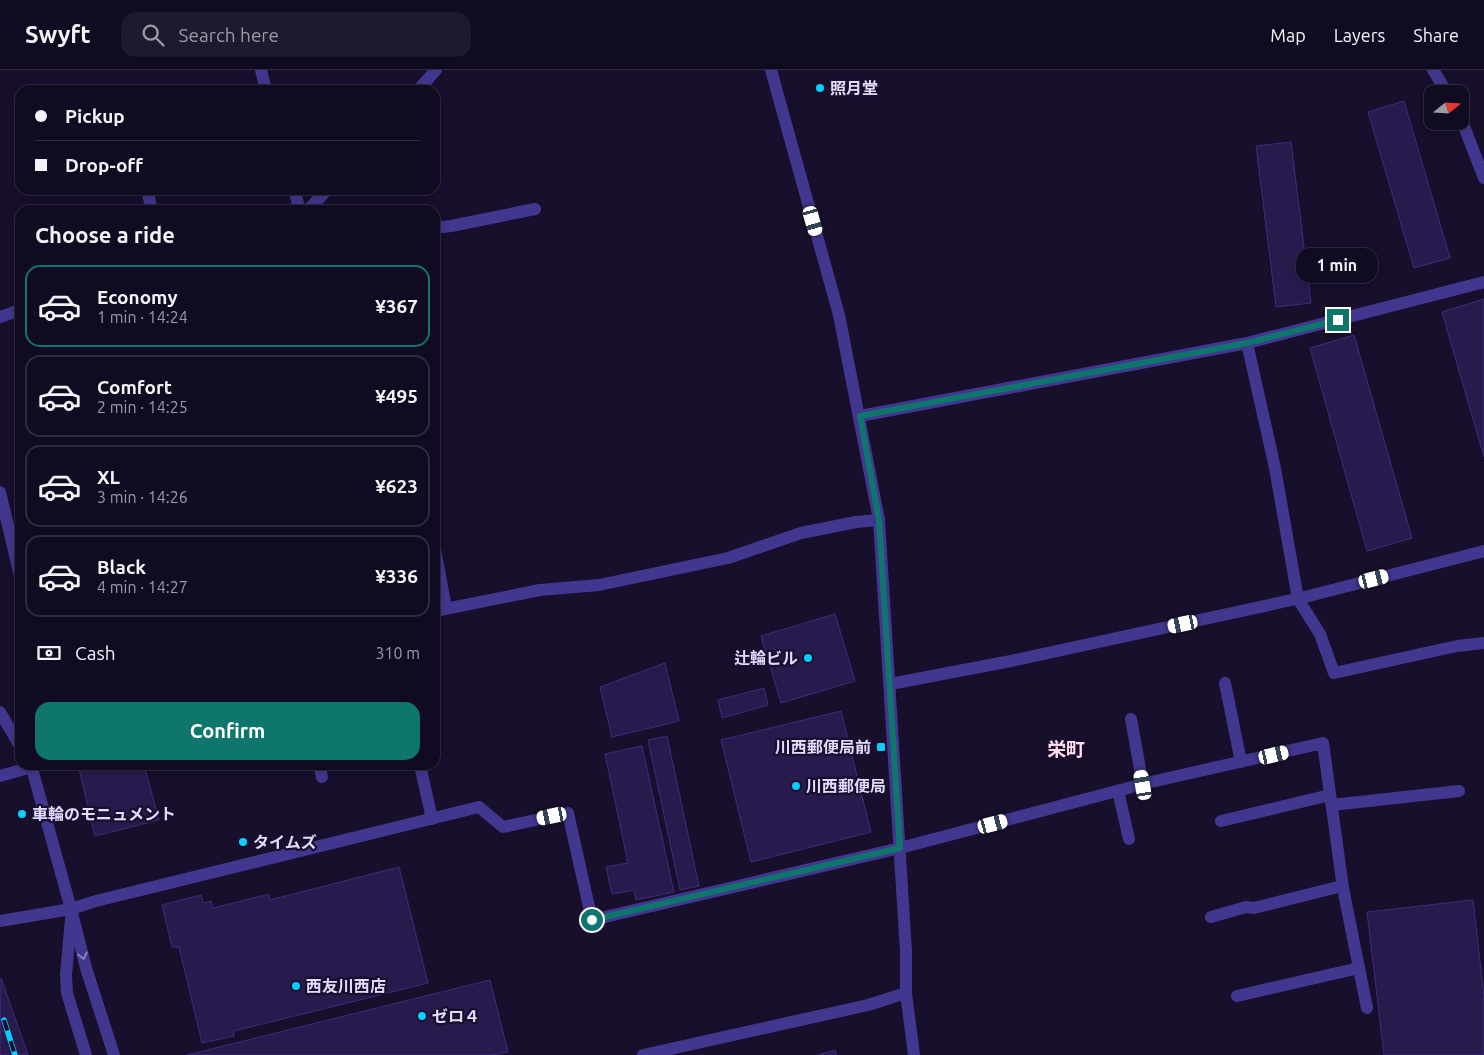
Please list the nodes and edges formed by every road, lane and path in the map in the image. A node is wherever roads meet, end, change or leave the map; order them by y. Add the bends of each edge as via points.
1 (261, 70) edge
2 (436, 70) edge
3 (771, 70) edge
4 (1433, 70) edge
5 (265, 85) edge
6 (422, 85) edge
7 (1442, 85) edge
8 (1465, 130) edge
9 (1484, 178) edge
10 (322, 195) edge
11 (313, 205) edge
12 (536, 209) dead end
13 (440, 227) edge
14 (1484, 282) edge
15 (15, 312) edge
16 (0, 317) edge
17 (1247, 343) junction
18 (860, 416) junction
19 (0, 492) edge
20 (879, 520) junction
21 (1484, 551) edge
22 (15, 555) edge
23 (1298, 599) junction
24 (441, 609) edge
25 (1484, 643) edge
26 (1225, 683) dead end
27 (890, 684) junction
28 (2, 718) edge
29 (1131, 719) dead end
30 (15, 738) edge
31 (1241, 762) junction
32 (19, 770) edge
33 (32, 770) edge
34 (421, 770) edge
35 (0, 776) edge
36 (1143, 785) junction
37 (1459, 790) dead end
38 (1118, 791) junction
39 (1331, 800) junction
40 (432, 819) junction
41 (1221, 820) dead end
42 (1129, 839) dead end
43 (900, 848) junction
44 (1342, 886) junction
45 (71, 909) junction
46 (1211, 917) dead end
47 (0, 921) edge
48 (1359, 968) junction
49 (906, 992) junction
50 (1237, 996) dead end
51 (1367, 1008) dead end
52 (86, 1055) edge
53 (114, 1055) edge
54 (643, 1055) edge
55 (914, 1055) edge

1 - 5 street
2 - 6 street
3 - 18 street via 839,315
4 - 7 street
8 - 9 street
10 - 11 street
12 - 13 street
14 - 17 street
15 - 16 street
17 - 18 street
17 - 23 street via 1275,468
18 - 20 street
19 - 22 street
20 - 24 street via 802,533 728,558 599,585 540,590
20 - 27 street
21 - 23 street
23 - 25 street via 1320,634 1334,673
23 - 27 street
26 - 31 street
27 - 43 street
28 - 30 street
29 - 36 street
31 - 36 street
31 - 39 street via 1323,743
32 - 35 street
33 - 45 street
34 - 40 street
36 - 38 street
37 - 39 street
38 - 42 street
38 - 43 street
39 - 41 street
39 - 44 street
40 - 43 street via 479,807 503,827 568,812 592,920
40 - 45 street
43 - 49 street
44 - 46 street
44 - 48 street
45 - 47 street
45 - 52 street via 67,993
45 -> 53 street
48 - 50 street
48 - 51 street
49 - 54 street via 868,1005
49 - 55 street

